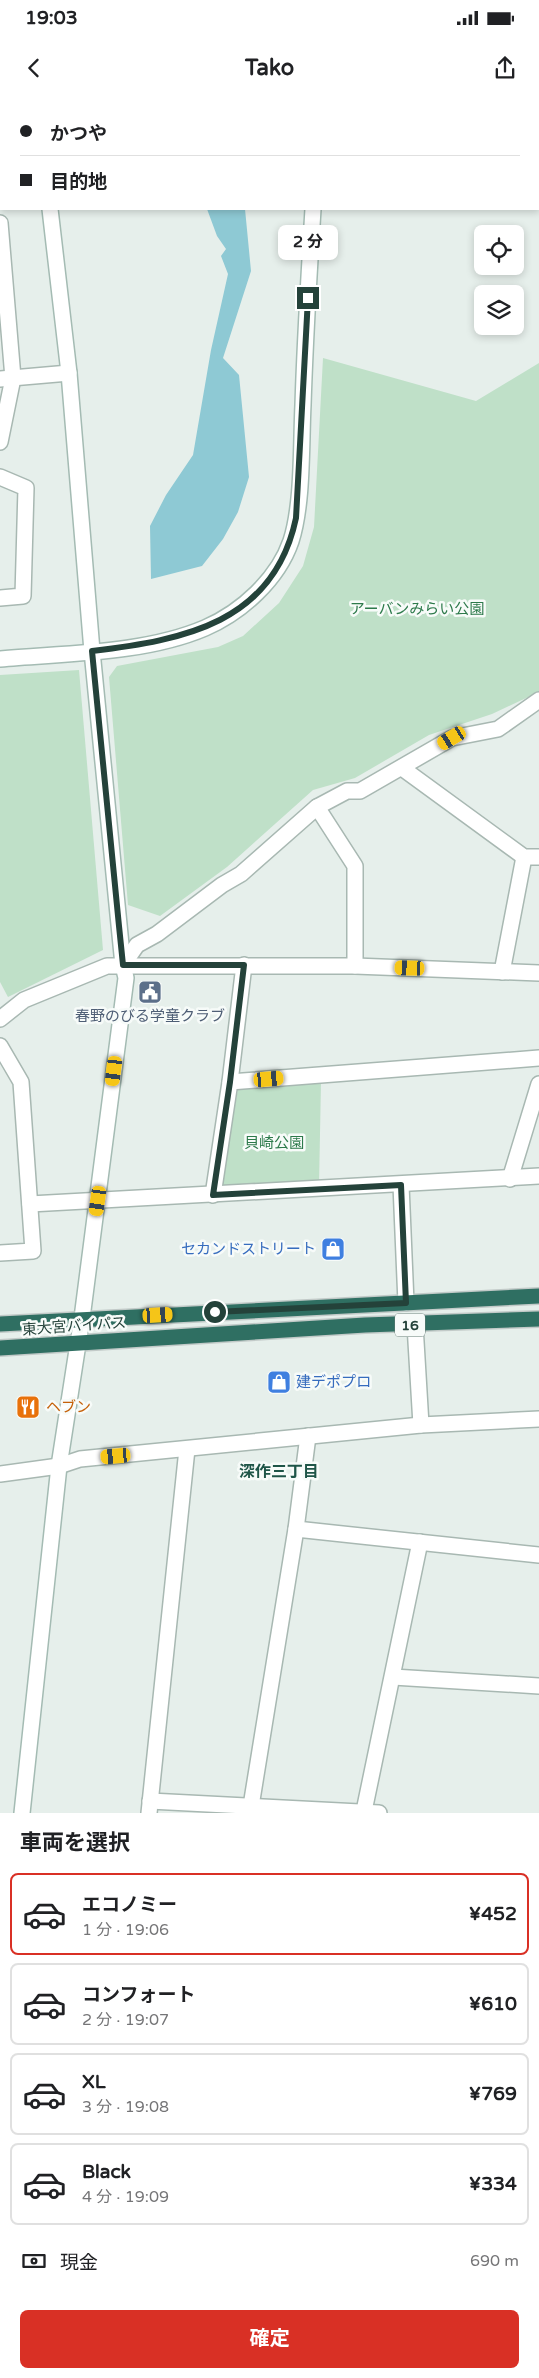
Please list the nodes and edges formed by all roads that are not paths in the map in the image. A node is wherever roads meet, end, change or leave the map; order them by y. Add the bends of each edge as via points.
1 (50, 210) edge
2 (313, 210) edge
3 (0, 223) edge
4 (69, 373) junction
5 (7, 378) edge
6 (0, 442) edge
7 (0, 477) edge
8 (0, 598) edge
9 (92, 651) junction
10 (0, 659) edge
11 (539, 700) edge
12 (402, 768) junction
13 (317, 807) junction
14 (531, 857) edge
15 (123, 965) junction
16 (244, 965) junction
17 (355, 966) junction
18 (502, 972) junction
19 (539, 973) edge
20 (0, 1019) edge
21 (0, 1046) edge
22 (539, 1058) edge
23 (230, 1082) junction
24 (539, 1084) edge
25 (539, 1176) edge
26 (510, 1179) junction
27 (401, 1185) junction
28 (213, 1195) junction
29 (98, 1201) junction
30 (30, 1204) junction
31 (0, 1253) edge
32 (539, 1296) edge
33 (406, 1303) junction
34 (82, 1318) junction
35 (539, 1319) edge
36 (0, 1324) edge
37 (415, 1325) junction
38 (78, 1343) junction
39 (0, 1348) edge
40 (539, 1419) edge
41 (421, 1425) junction
42 (308, 1436) junction
43 (187, 1449) junction
44 (59, 1466) junction
45 (0, 1474) edge
46 (296, 1529) junction
47 (420, 1542) junction
48 (539, 1555) edge
49 (393, 1678) junction
50 (539, 1686) edge
51 (251, 1806) junction
52 (150, 1807) edge
53 (371, 1812) edge
54 (22, 1813) edge

1 - 4 street
2 - 9 street via 298,486 291,541 280,564 247,602 206,628 143,645
3 - 5 street
4 - 5 street
4 - 9 street
5 - 6 street
7 - 8 street via 26,488 23,596
9 - 10 street
9 - 15 street
11 - 12 street via 498,729 452,738
12 - 13 street via 360,791 347,791
12 - 14 street
13 - 15 street via 241,874 137,945
13 - 17 street via 355,866
14 - 18 street
15 - 16 street
15 - 20 street via 107,966 24,1000
15 - 29 street via 126,978
16 - 17 street
16 - 23 street
17 - 18 street
18 - 19 street
21 - 30 street via 21,1082
22 - 23 street
23 - 28 street
24 - 26 street
25 - 26 street
26 - 27 street
27 - 28 street
27 - 33 street
28 - 29 street
29 - 30 street
29 - 34 street
30 - 31 street via 33,1250
32 - 33 highway, 東大宮バイパス / 16
33 - 34 highway, 東大宮バイパス / 16
34 - 36 highway, 東大宮バイパス / 16
34 - 38 street
35 - 37 highway, 東大宮バイパス / 16
37 - 38 highway, 東大宮バイパス / 16 via 365,1324
37 - 41 street
38 - 39 highway, 東大宮バイパス / 16
38 - 44 street
40 - 41 street
41 - 42 street
42 - 43 street
42 - 46 street
43 - 44 street via 80,1459
43 - 52 street
44 - 45 street
44 - 54 street
46 - 47 street
46 - 51 street
47 - 48 street
47 - 49 street
49 - 50 street
49 - 53 street
51 - 52 street
51 - 53 street

